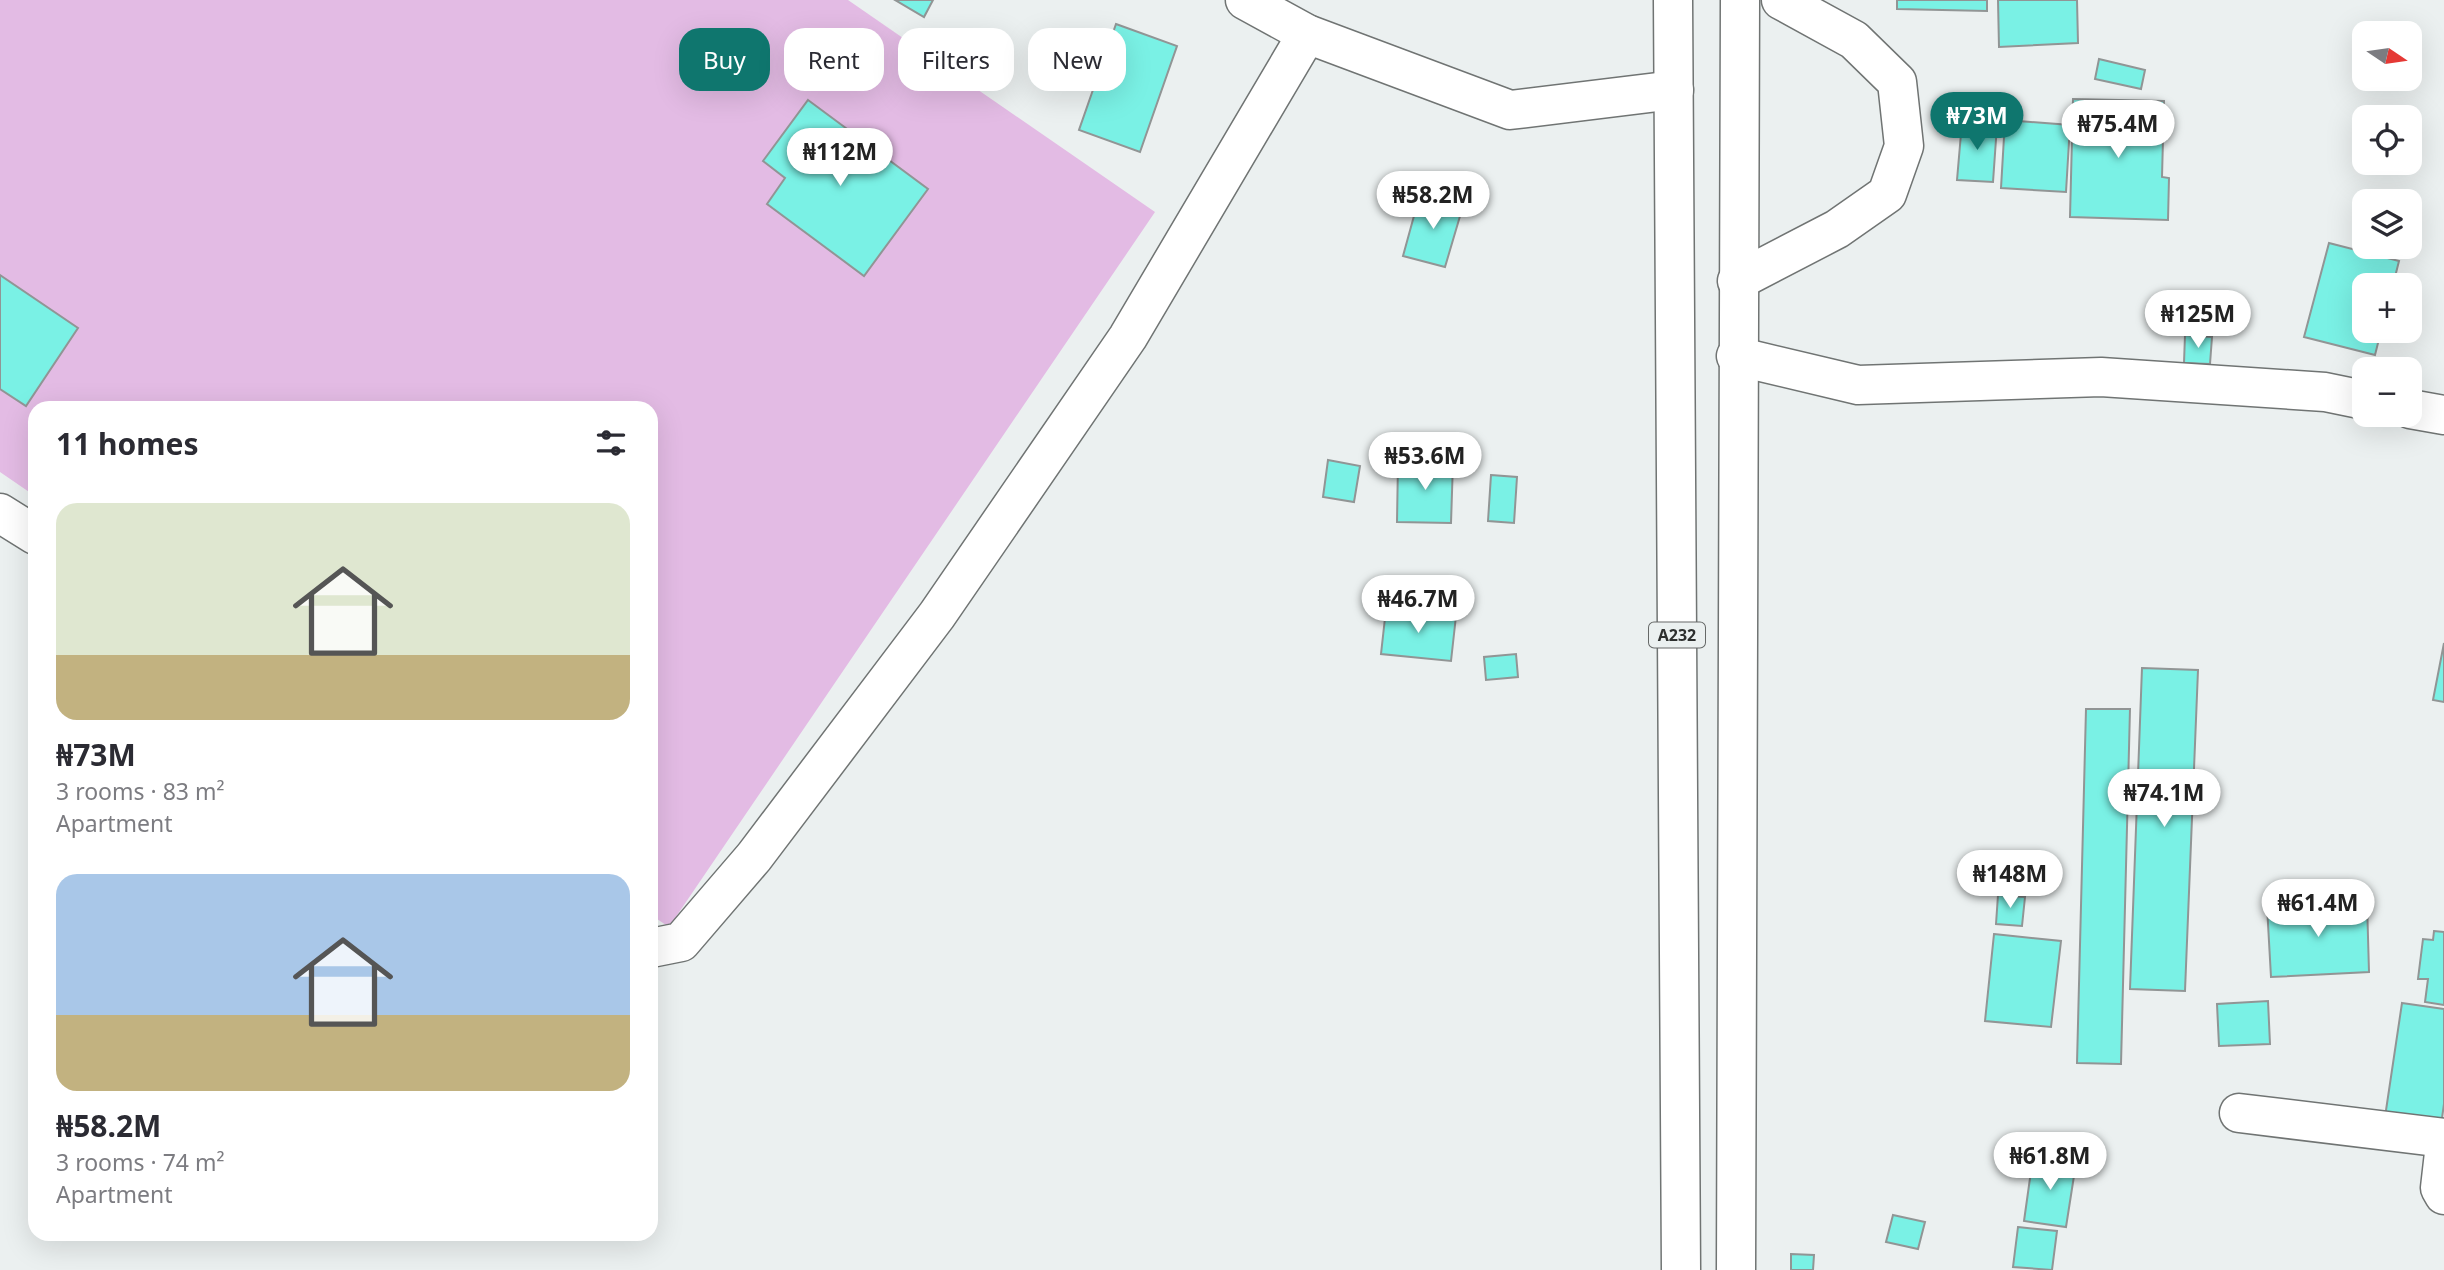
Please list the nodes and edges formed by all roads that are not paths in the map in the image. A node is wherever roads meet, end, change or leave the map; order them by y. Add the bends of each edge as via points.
1 (1245, 0) edge
2 (1673, 0) edge
3 (1740, 0) edge
4 (1781, 0) edge
5 (1307, 34) junction
6 (1674, 90) junction
7 (1737, 281) junction
8 (1736, 356) junction
9 (2352, 398) edge
10 (2422, 411) edge
11 (2444, 415) edge
12 (0, 513) edge
13 (28, 531) edge
14 (658, 947) edge
15 (2239, 1112) dead end
16 (2444, 1138) edge
17 (2444, 1153) edge
18 (2444, 1195) edge
19 (1681, 1270) edge
20 (1736, 1270) edge

1 - 5 main road
2 - 6 main road, A232
3 - 7 main road
4 - 7 main road via 1854,40 1897,82 1904,146 1887,194 1837,229
5 - 6 main road via 1510,110
5 - 14 main road via 1135,327 937,615 754,857 681,942
6 - 19 main road, A232
7 - 8 main road
8 - 9 main road via 1858,385 2101,377
8 - 20 main road
10 - 11 main road
12 - 13 main road
15 - 16 main road
17 - 18 main road via 2440,1188

